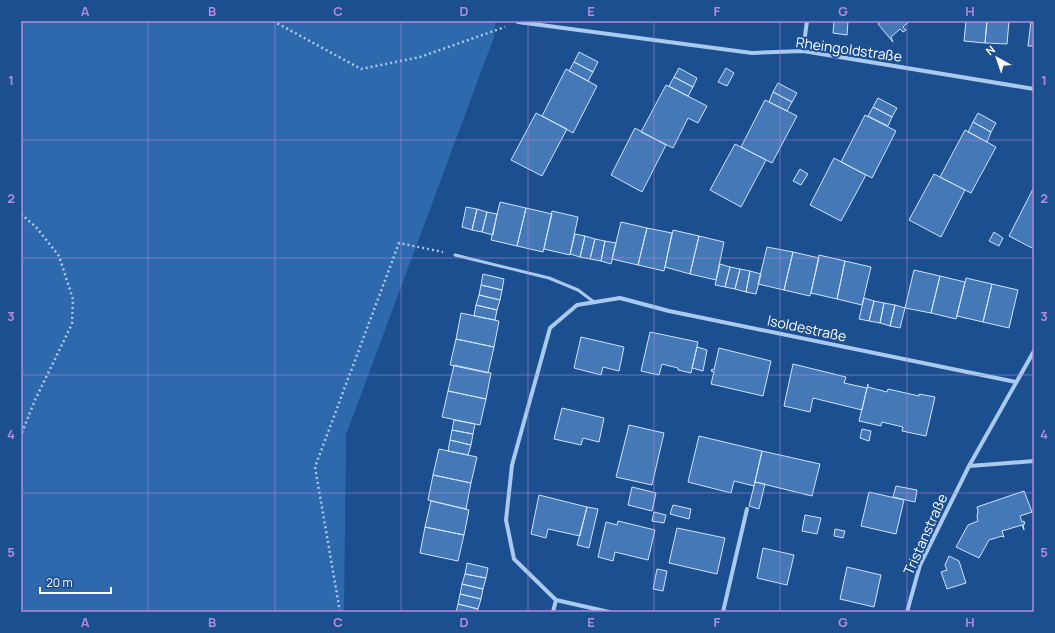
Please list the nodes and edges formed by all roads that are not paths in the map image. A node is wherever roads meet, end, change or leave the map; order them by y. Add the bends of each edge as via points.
1 (807, 21) edge
2 (518, 22) edge
3 (803, 51) junction
4 (1034, 88) edge
5 (455, 255) road end
6 (594, 302) junction
7 (1034, 351) edge
8 (1016, 382) junction
9 (1034, 461) edge
10 (969, 466) junction
11 (747, 509) dead end
12 (556, 600) junction
13 (553, 612) edge
14 (609, 612) edge
15 (723, 612) edge
16 (907, 612) edge

1 - 3 street
2 - 3 street, Rheingoldstraße via 752,54
3 - 4 street, Rheingoldstraße
5 - 6 lane via 549,278 578,290
6 - 8 street, Isoldestraße via 620,298 669,311
6 - 12 street, Isoldestraße via 577,305 550,328 512,465 506,520 514,559
7 - 8 street, Tristanstraße
8 - 10 street, Tristanstraße
9 - 10 street
10 - 16 street, Tristanstraße via 920,565
11 - 15 street
12 - 13 street
12 - 14 street

